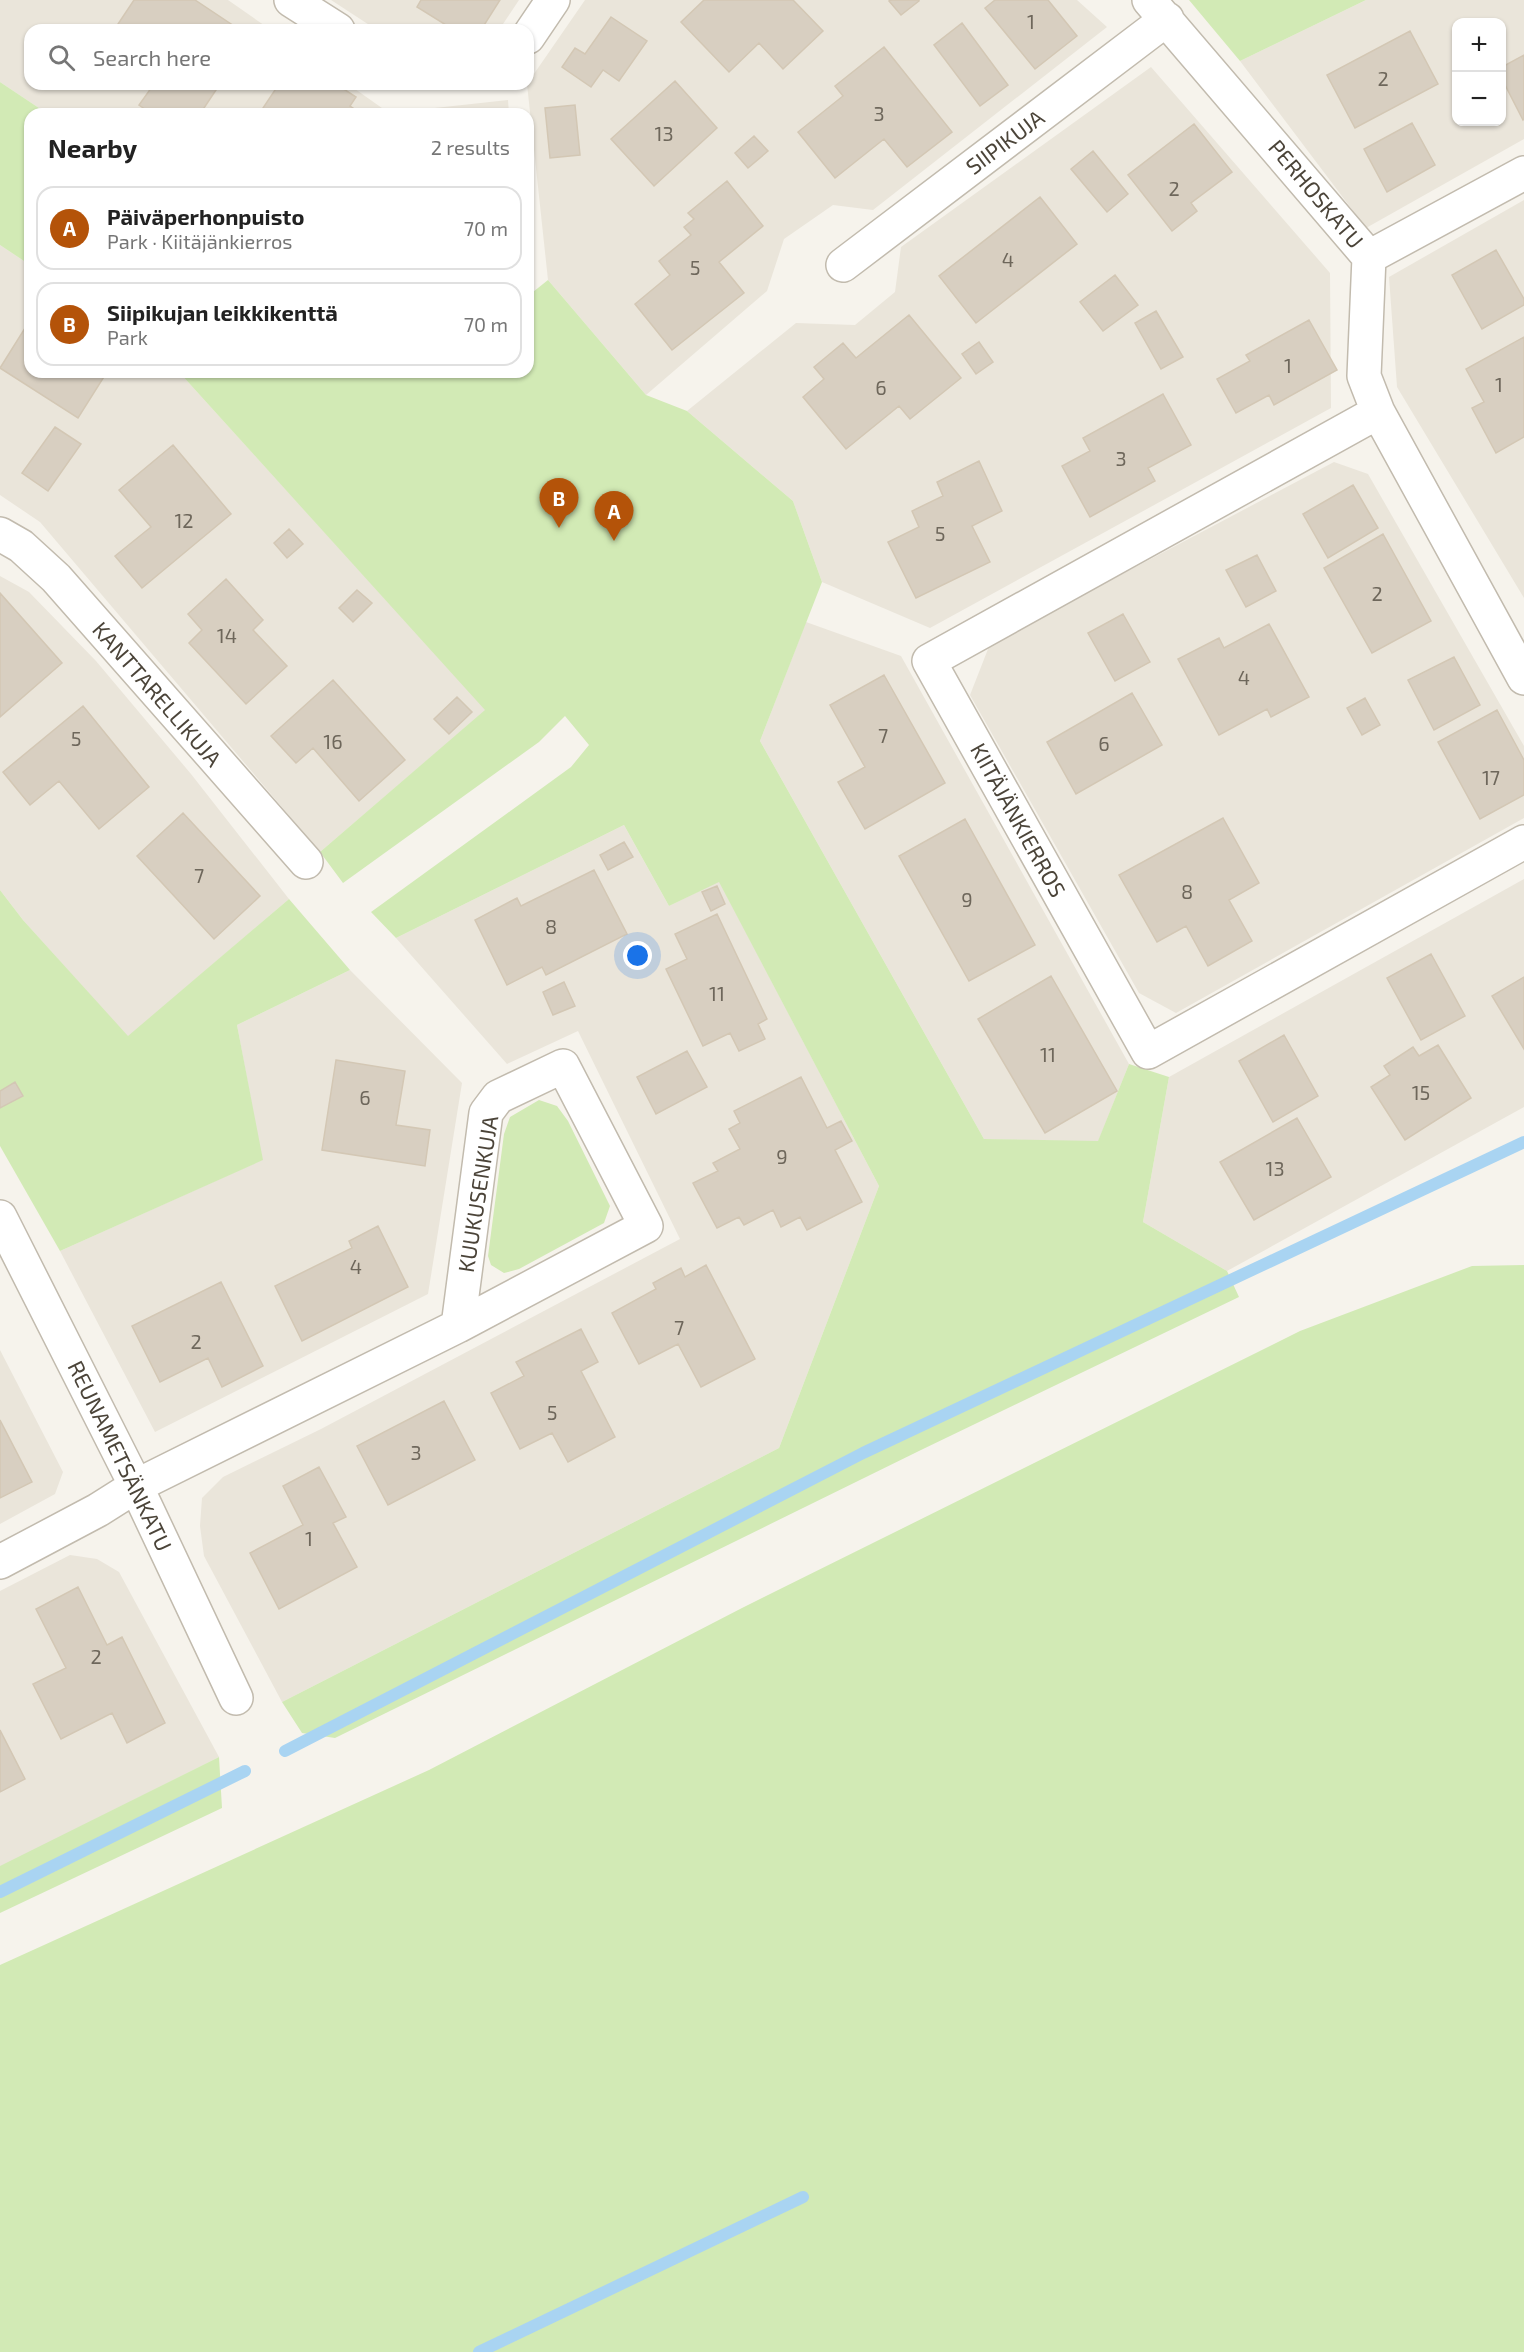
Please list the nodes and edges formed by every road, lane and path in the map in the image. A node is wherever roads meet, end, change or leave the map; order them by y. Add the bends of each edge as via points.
1 (291, 0) edge
2 (553, 0) edge
3 (1158, 10) edge
4 (329, 24) edge
5 (534, 28) edge
6 (1524, 173) edge
7 (1369, 257) junction
8 (843, 265) dead end
9 (1378, 412) junction
10 (0, 534) edge
11 (1524, 678) edge
12 (1524, 842) edge
13 (306, 862) dead end
14 (0, 1217) edge
15 (458, 1326) junction
16 (136, 1486) junction
17 (0, 1562) edge
18 (236, 1698) dead end

1 - 4 street
2 - 5 street
3 - 7 street, PERHOSKATU
3 - 8 street, SIIPIKUJA
6 - 7 street
7 - 9 street, PERHOSKATU via 1364,376
9 - 11 street, PERHOSKATU
9 - 12 street, KIITÄJÄNKIERROS via 929,660 1148,1052
10 - 13 street, KANTTARELLIKUJA via 21,546 56,578
14 - 16 street, REUNAMETSÄNKATU
15 - 15 street, KUUKUSENKUJA via 486,1113 498,1096 563,1066 646,1226
15 - 16 street, KUUKUSENKUJA
16 - 17 street, KUUKUSENKUJA
16 - 18 street, REUNAMETSÄNKATU

